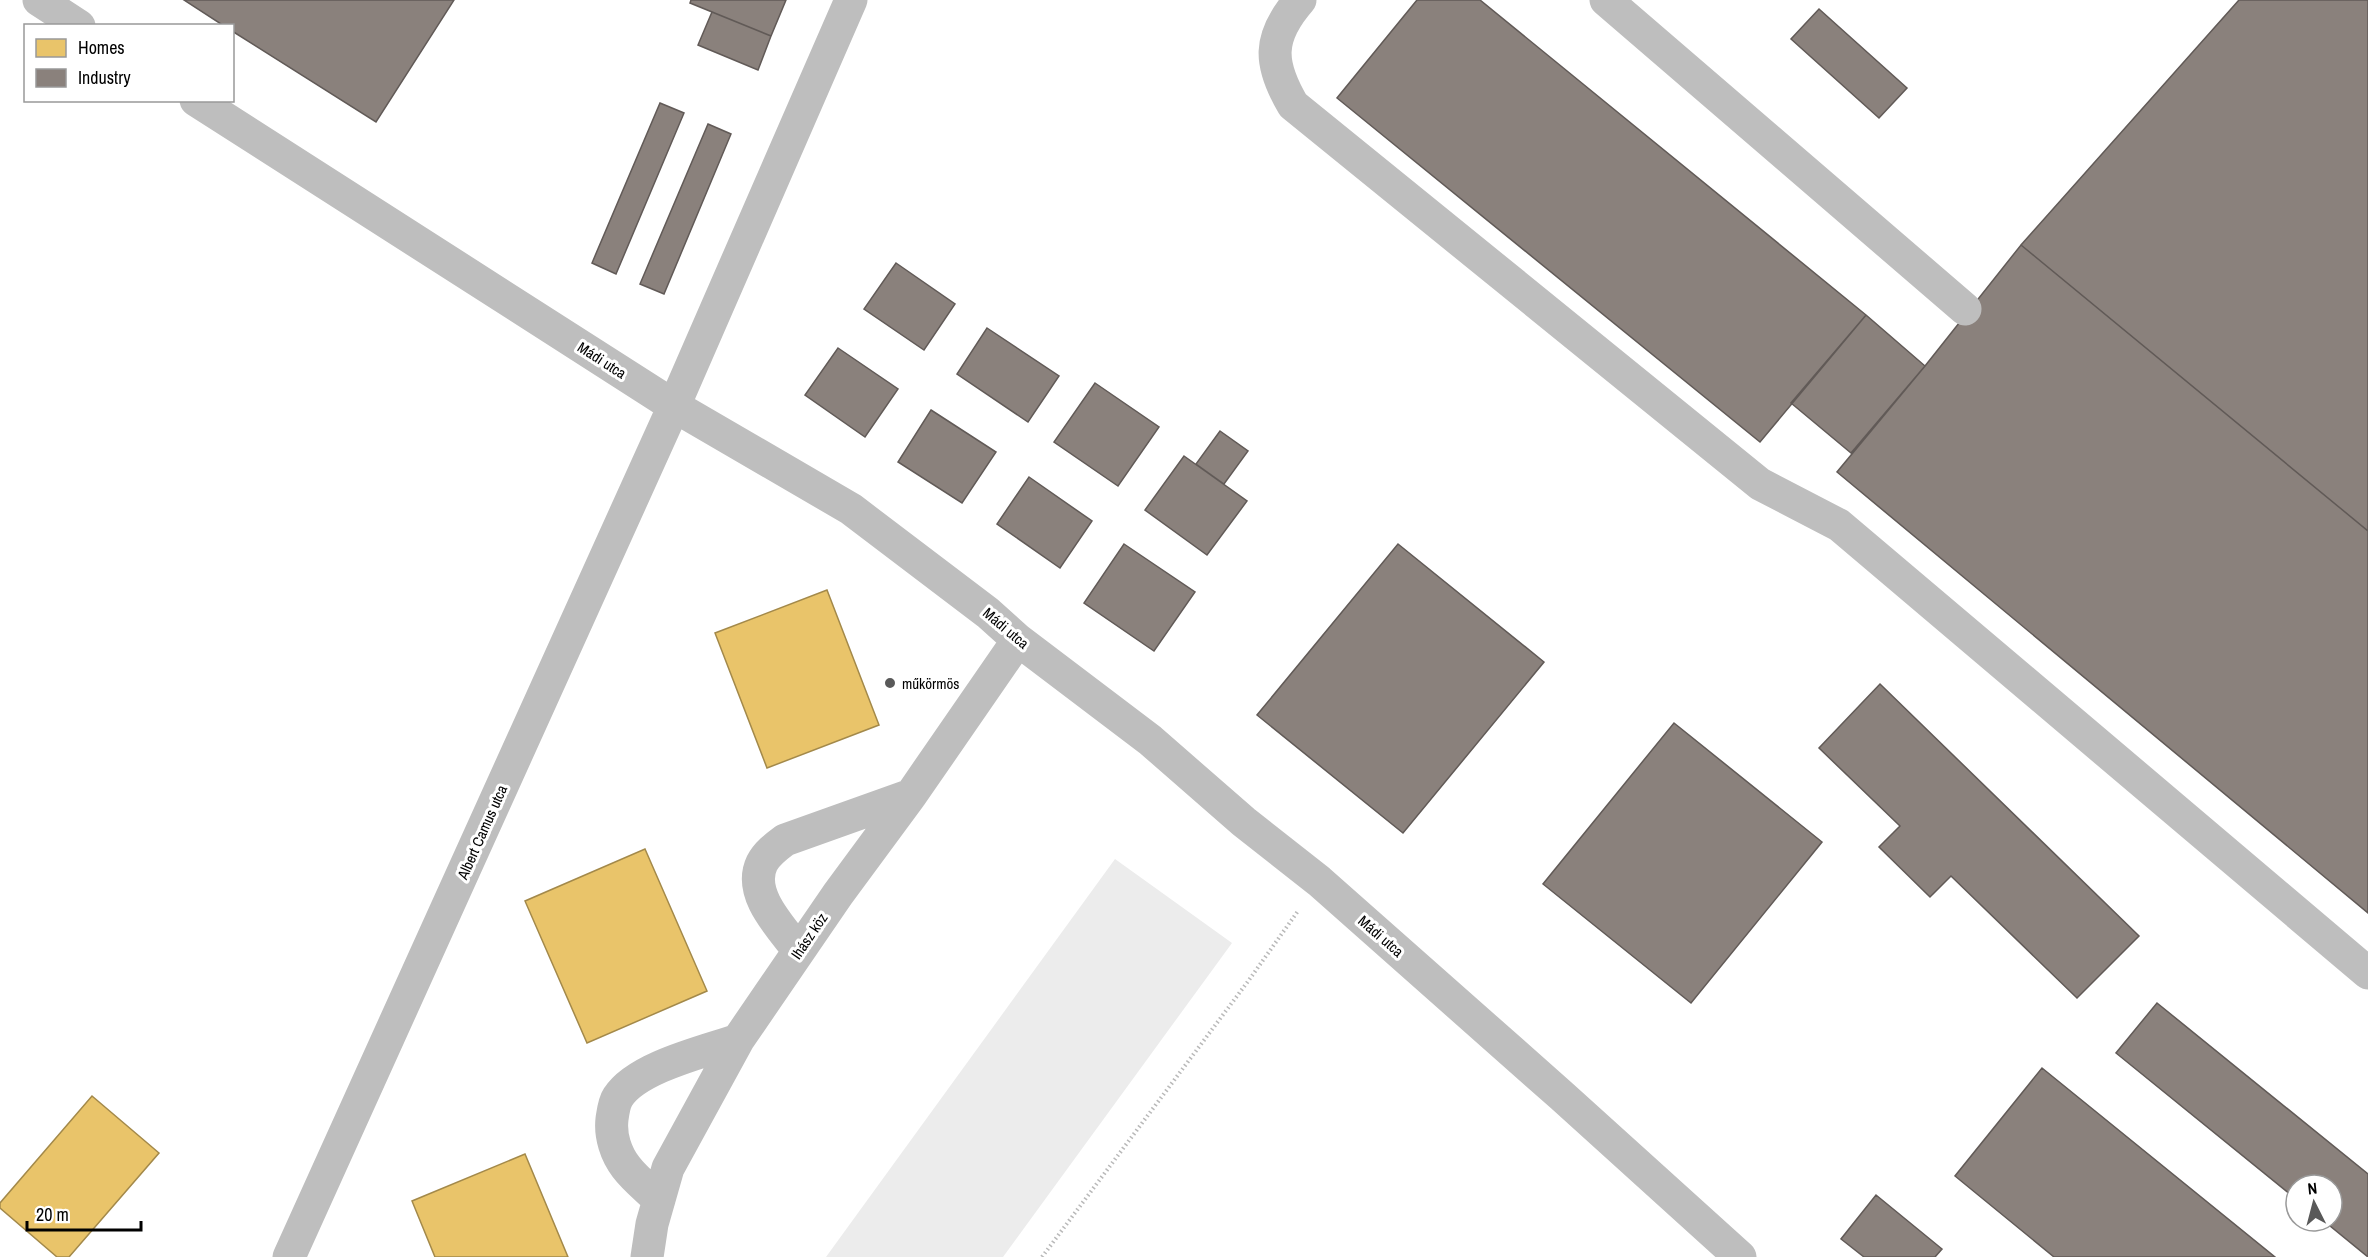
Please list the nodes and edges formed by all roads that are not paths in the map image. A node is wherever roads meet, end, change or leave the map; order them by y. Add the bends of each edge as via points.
1 (39, 0) edge
2 (850, 0) edge
3 (1300, 0) edge
4 (1606, 0) edge
5 (76, 24) edge
6 (199, 102) edge
7 (1965, 309) dead end
8 (674, 406) junction
9 (1018, 640) junction
10 (911, 795) junction
11 (799, 951) junction
12 (2368, 973) edge
13 (738, 1040) junction
14 (659, 1200) junction
15 (289, 1257) edge
16 (647, 1257) edge
17 (1740, 1257) edge

1 - 5 street
2 - 8 street, Albert Camus utca
3 - 12 street via 1276,39 1274,57 1280,82 1293,105 1760,484 1839,525
4 - 7 street
6 - 8 street, Mádi utca
8 - 9 street, Mádi utca via 851,509
8 - 15 street, Albert Camus utca
9 - 10 street, Ihász köz
9 - 17 street, Mádi utca via 1150,740 1319,881
10 - 11 street, Ihász köz
10 - 11 street via 785,840 761,864 760,893 766,907
11 - 13 street, Ihász köz
13 - 14 street, Ihász köz via 668,1168
13 - 14 street via 662,1066 618,1097 612,1125 616,1148 626,1167
14 - 16 street, Ihász köz

